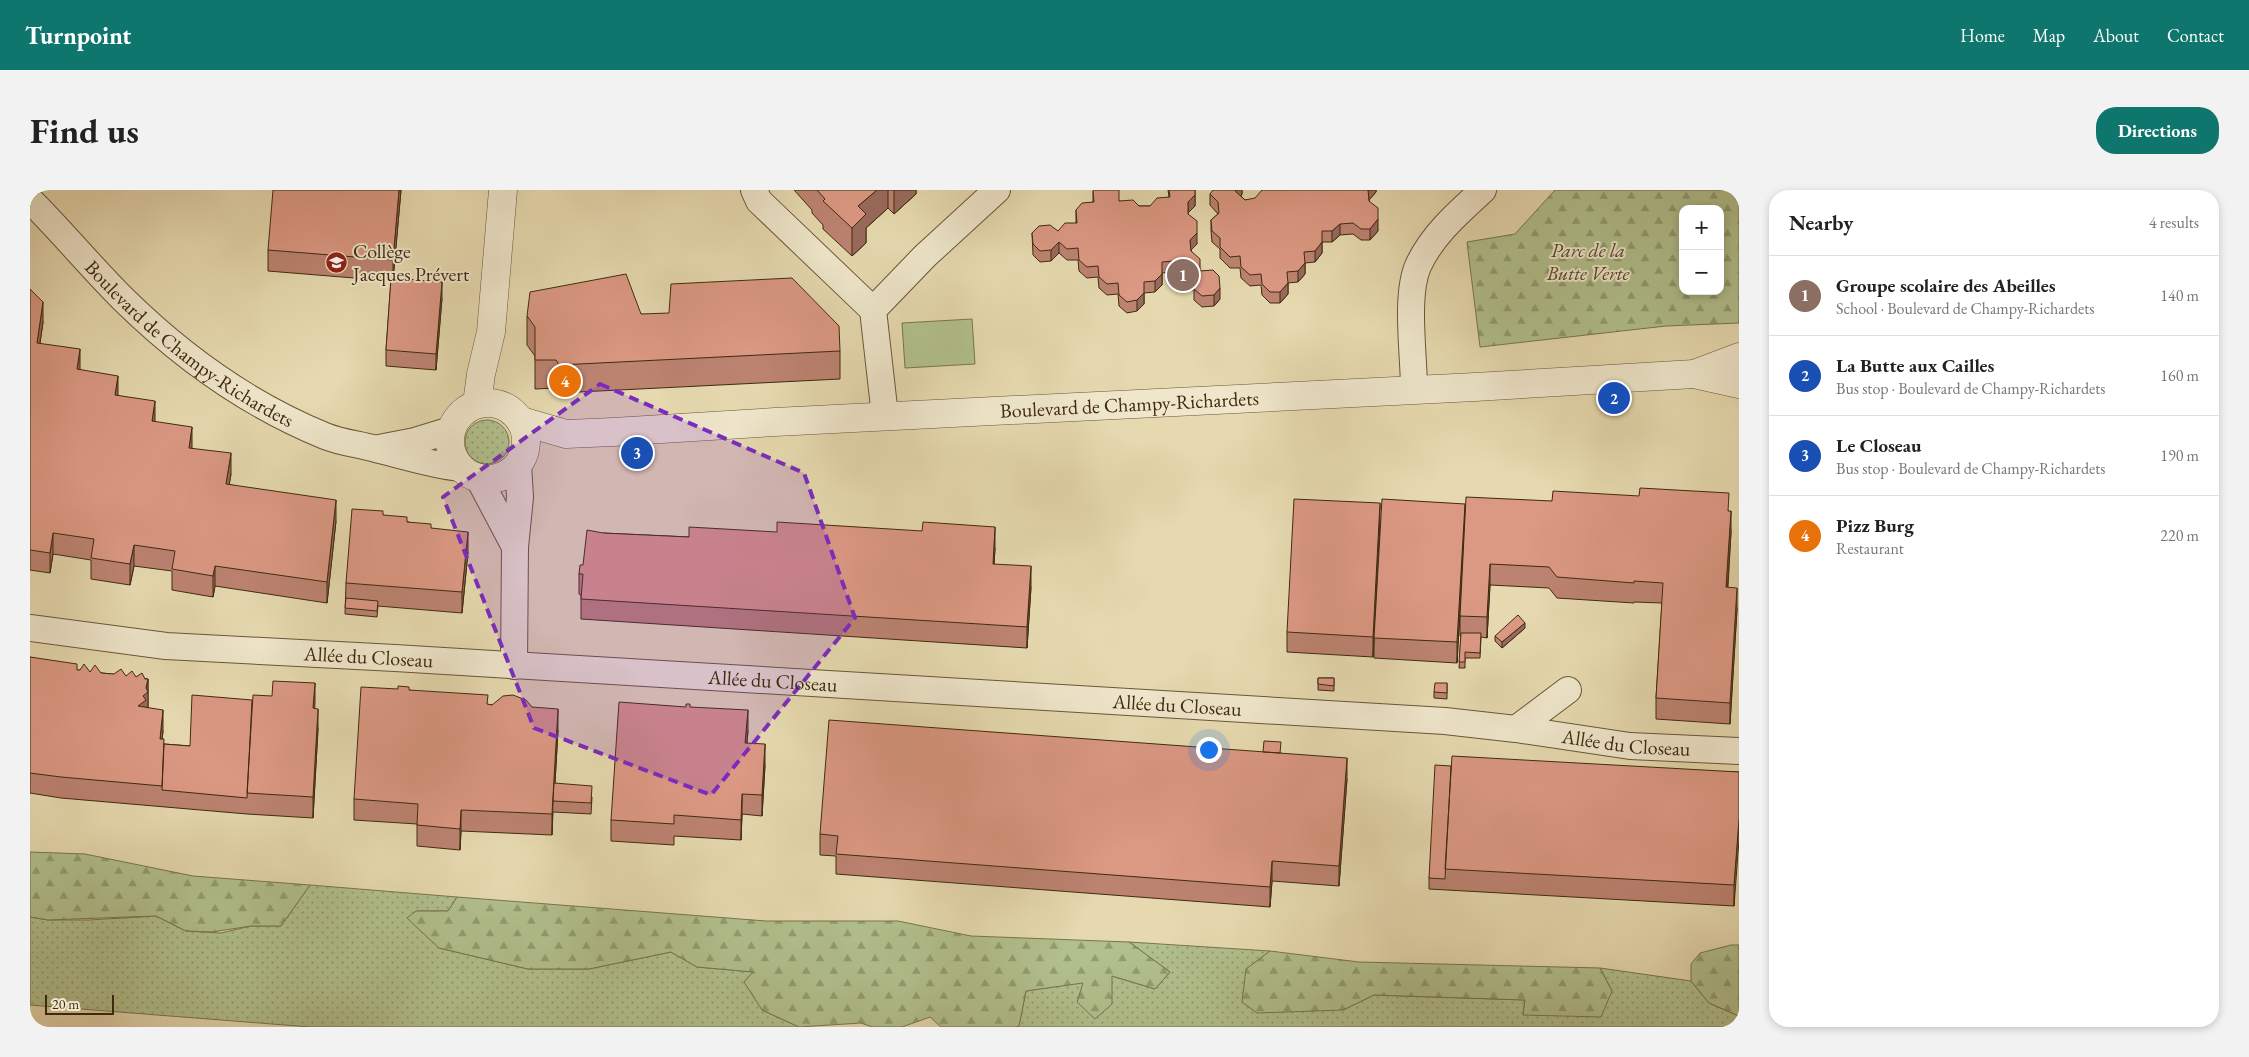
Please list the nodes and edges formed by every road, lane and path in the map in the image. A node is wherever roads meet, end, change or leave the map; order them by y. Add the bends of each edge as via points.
1 (503, 190) edge
2 (754, 190) edge
3 (997, 190) edge
4 (1483, 190) edge
5 (30, 200) edge
6 (873, 310) junction
7 (1739, 357) edge
8 (1694, 374) junction
9 (1739, 384) edge
10 (1414, 388) junction
11 (500, 410) junction
12 (885, 416) junction
13 (451, 430) junction
14 (566, 434) junction
15 (376, 448) junction
16 (521, 458) junction
17 (469, 472) junction
18 (515, 547) junction
19 (30, 628) edge
20 (514, 666) junction
21 (1568, 690) dead end
22 (1516, 729) junction
23 (1739, 751) edge

1 - 11 street via 491,332 481,374
2 - 6 street via 759,201
3 - 6 street
4 - 10 street via 1436,237 1417,267 1411,304
5 - 15 street, Boulevard de Champy-Richardets via 122,298 213,376 268,411 326,437
6 - 12 street
7 - 8 street, Boulevard de Champy-Richardets
8 - 9 street, Boulevard de Champy-Richardets
8 - 10 street, Boulevard de Champy-Richardets
10 - 12 street, Boulevard de Champy-Richardets
11 - 13 street via 466,410
11 - 14 street, Boulevard de Champy-Richardets
11 - 16 street via 526,437
12 - 14 street, Boulevard de Champy-Richardets
13 - 15 street, Boulevard de Champy-Richardets
13 - 17 street via 451,450
14 - 16 street, Boulevard de Champy-Richardets
15 - 17 street, Boulevard de Champy-Richardets
16 - 17 street via 507,474 498,478
16 - 18 street
17 - 18 street
18 - 20 street
19 - 20 street, Allée du Closeau via 166,646
20 - 22 street, Allée du Closeau via 1425,720
21 - 22 street, Allée du Closeau
22 - 23 street, Allée du Closeau via 1630,746

